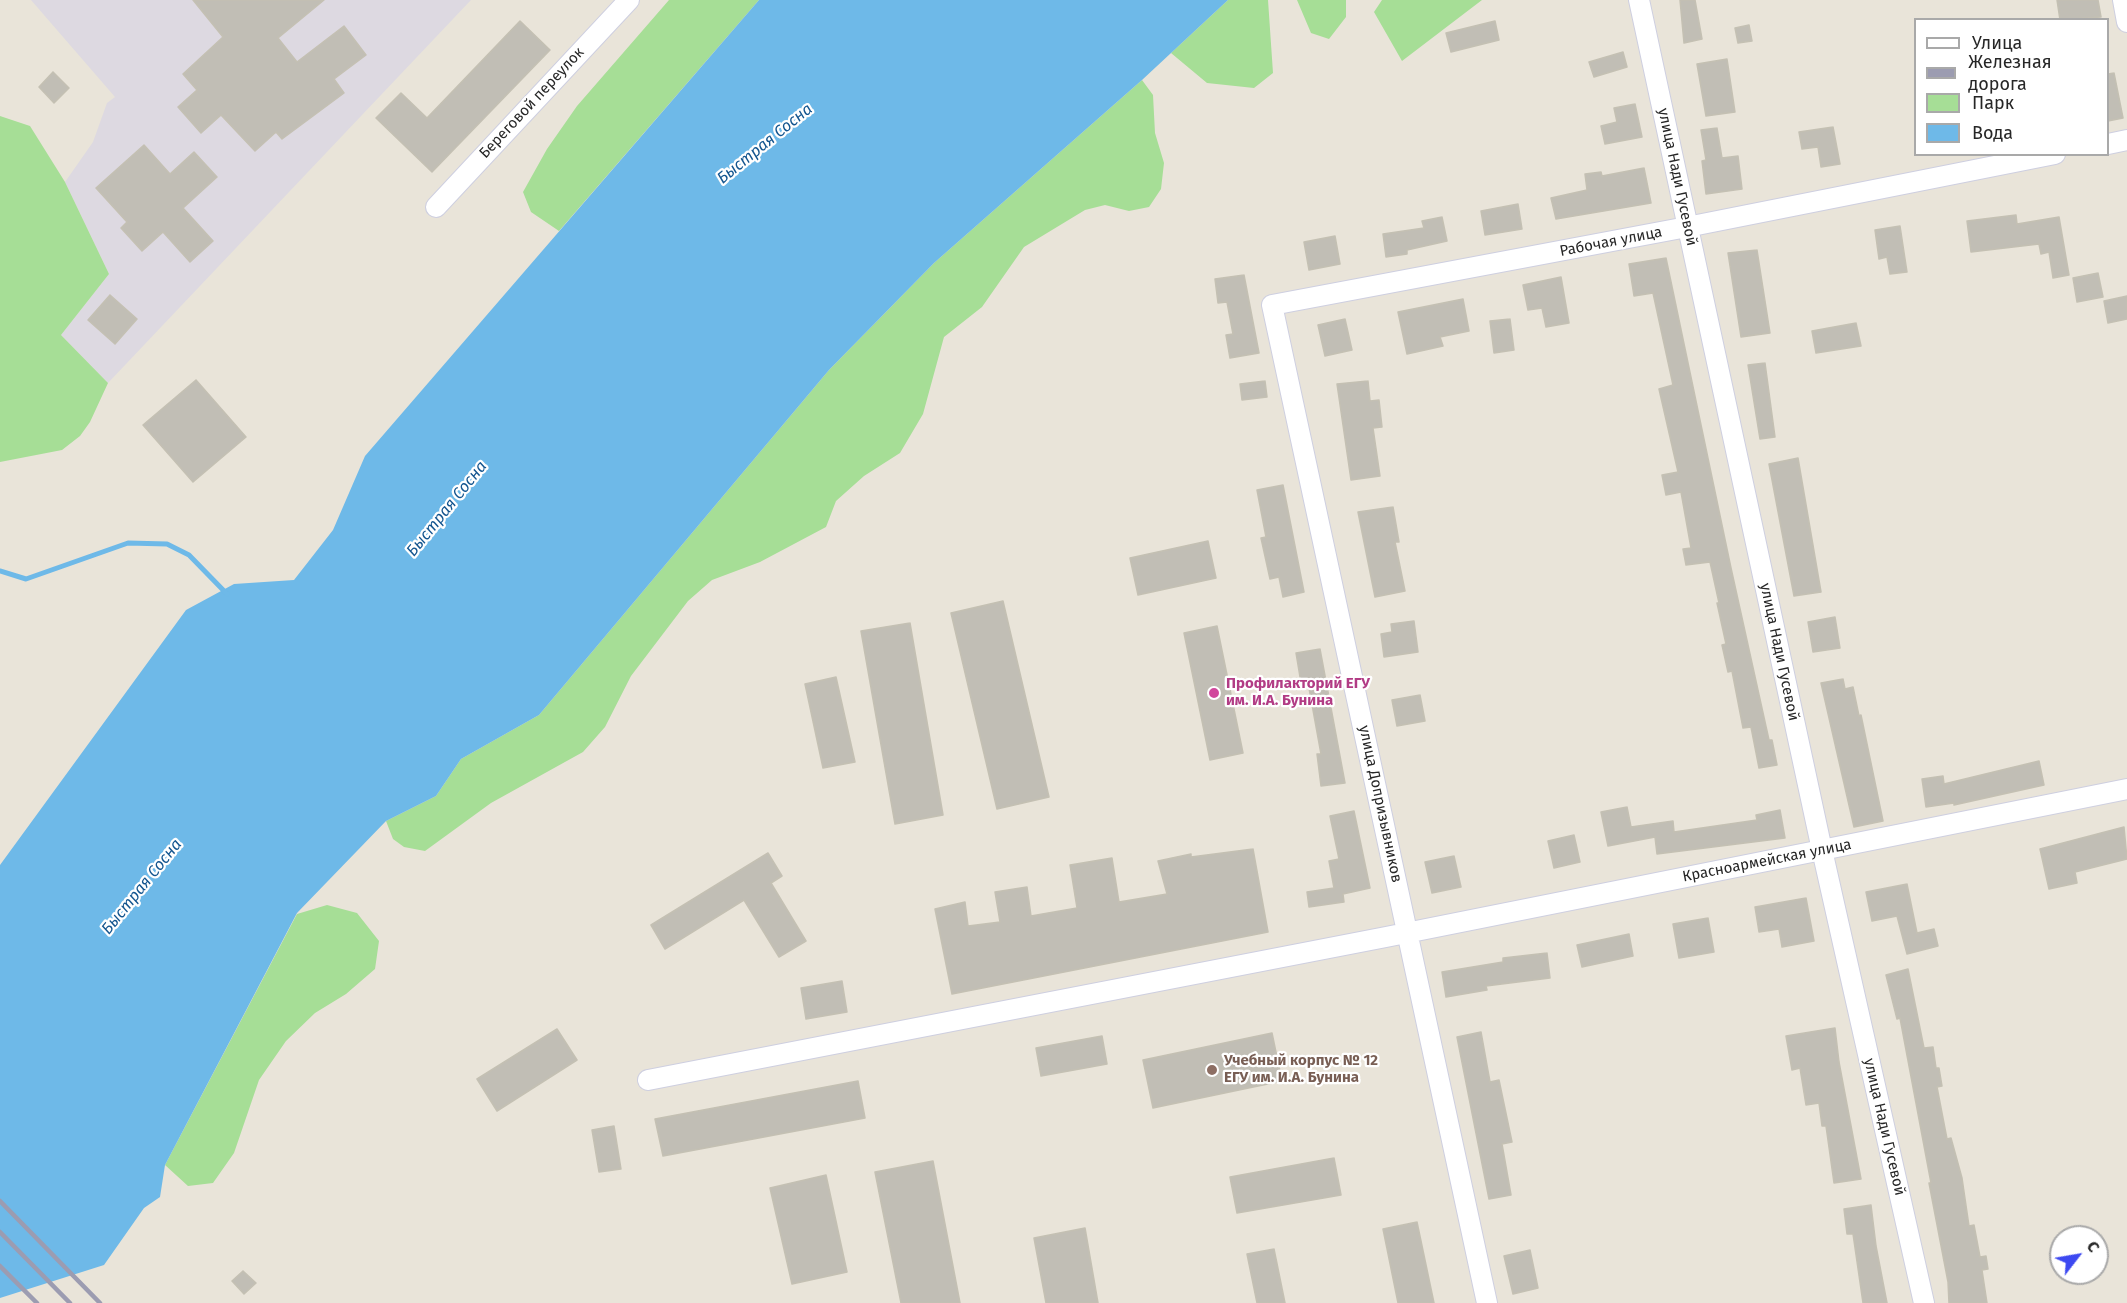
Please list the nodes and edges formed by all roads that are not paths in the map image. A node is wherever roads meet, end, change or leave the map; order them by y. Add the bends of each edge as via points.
1 (628, 0) edge
2 (1639, 0) edge
3 (2123, 0) edge
4 (2127, 22) edge
5 (2127, 140) edge
6 (2109, 144) edge
7 (2045, 156) edge
8 (436, 207) dead end
9 (1687, 227) junction
10 (1272, 305) joint
11 (2127, 789) edge
12 (1822, 850) junction
13 (1408, 933) junction
14 (648, 1080) dead end
15 (1487, 1303) edge
16 (1924, 1303) edge

1 - 8 street, Береговой переулок
2 - 9 street, улица Нади Гусевой
3 - 4 street
5 - 6 street
7 - 9 street, Рабочая улица
9 - 10 street, Рабочая улица
9 - 12 street, улица Нади Гусевой
10 - 13 street, улица Допризывников
11 - 12 street, Красноармейская улица
12 - 13 street, Красноармейская улица
12 - 16 street, улица Нади Гусевой
13 - 14 street, Красноармейская улица
13 - 15 street, улица Допризывников

